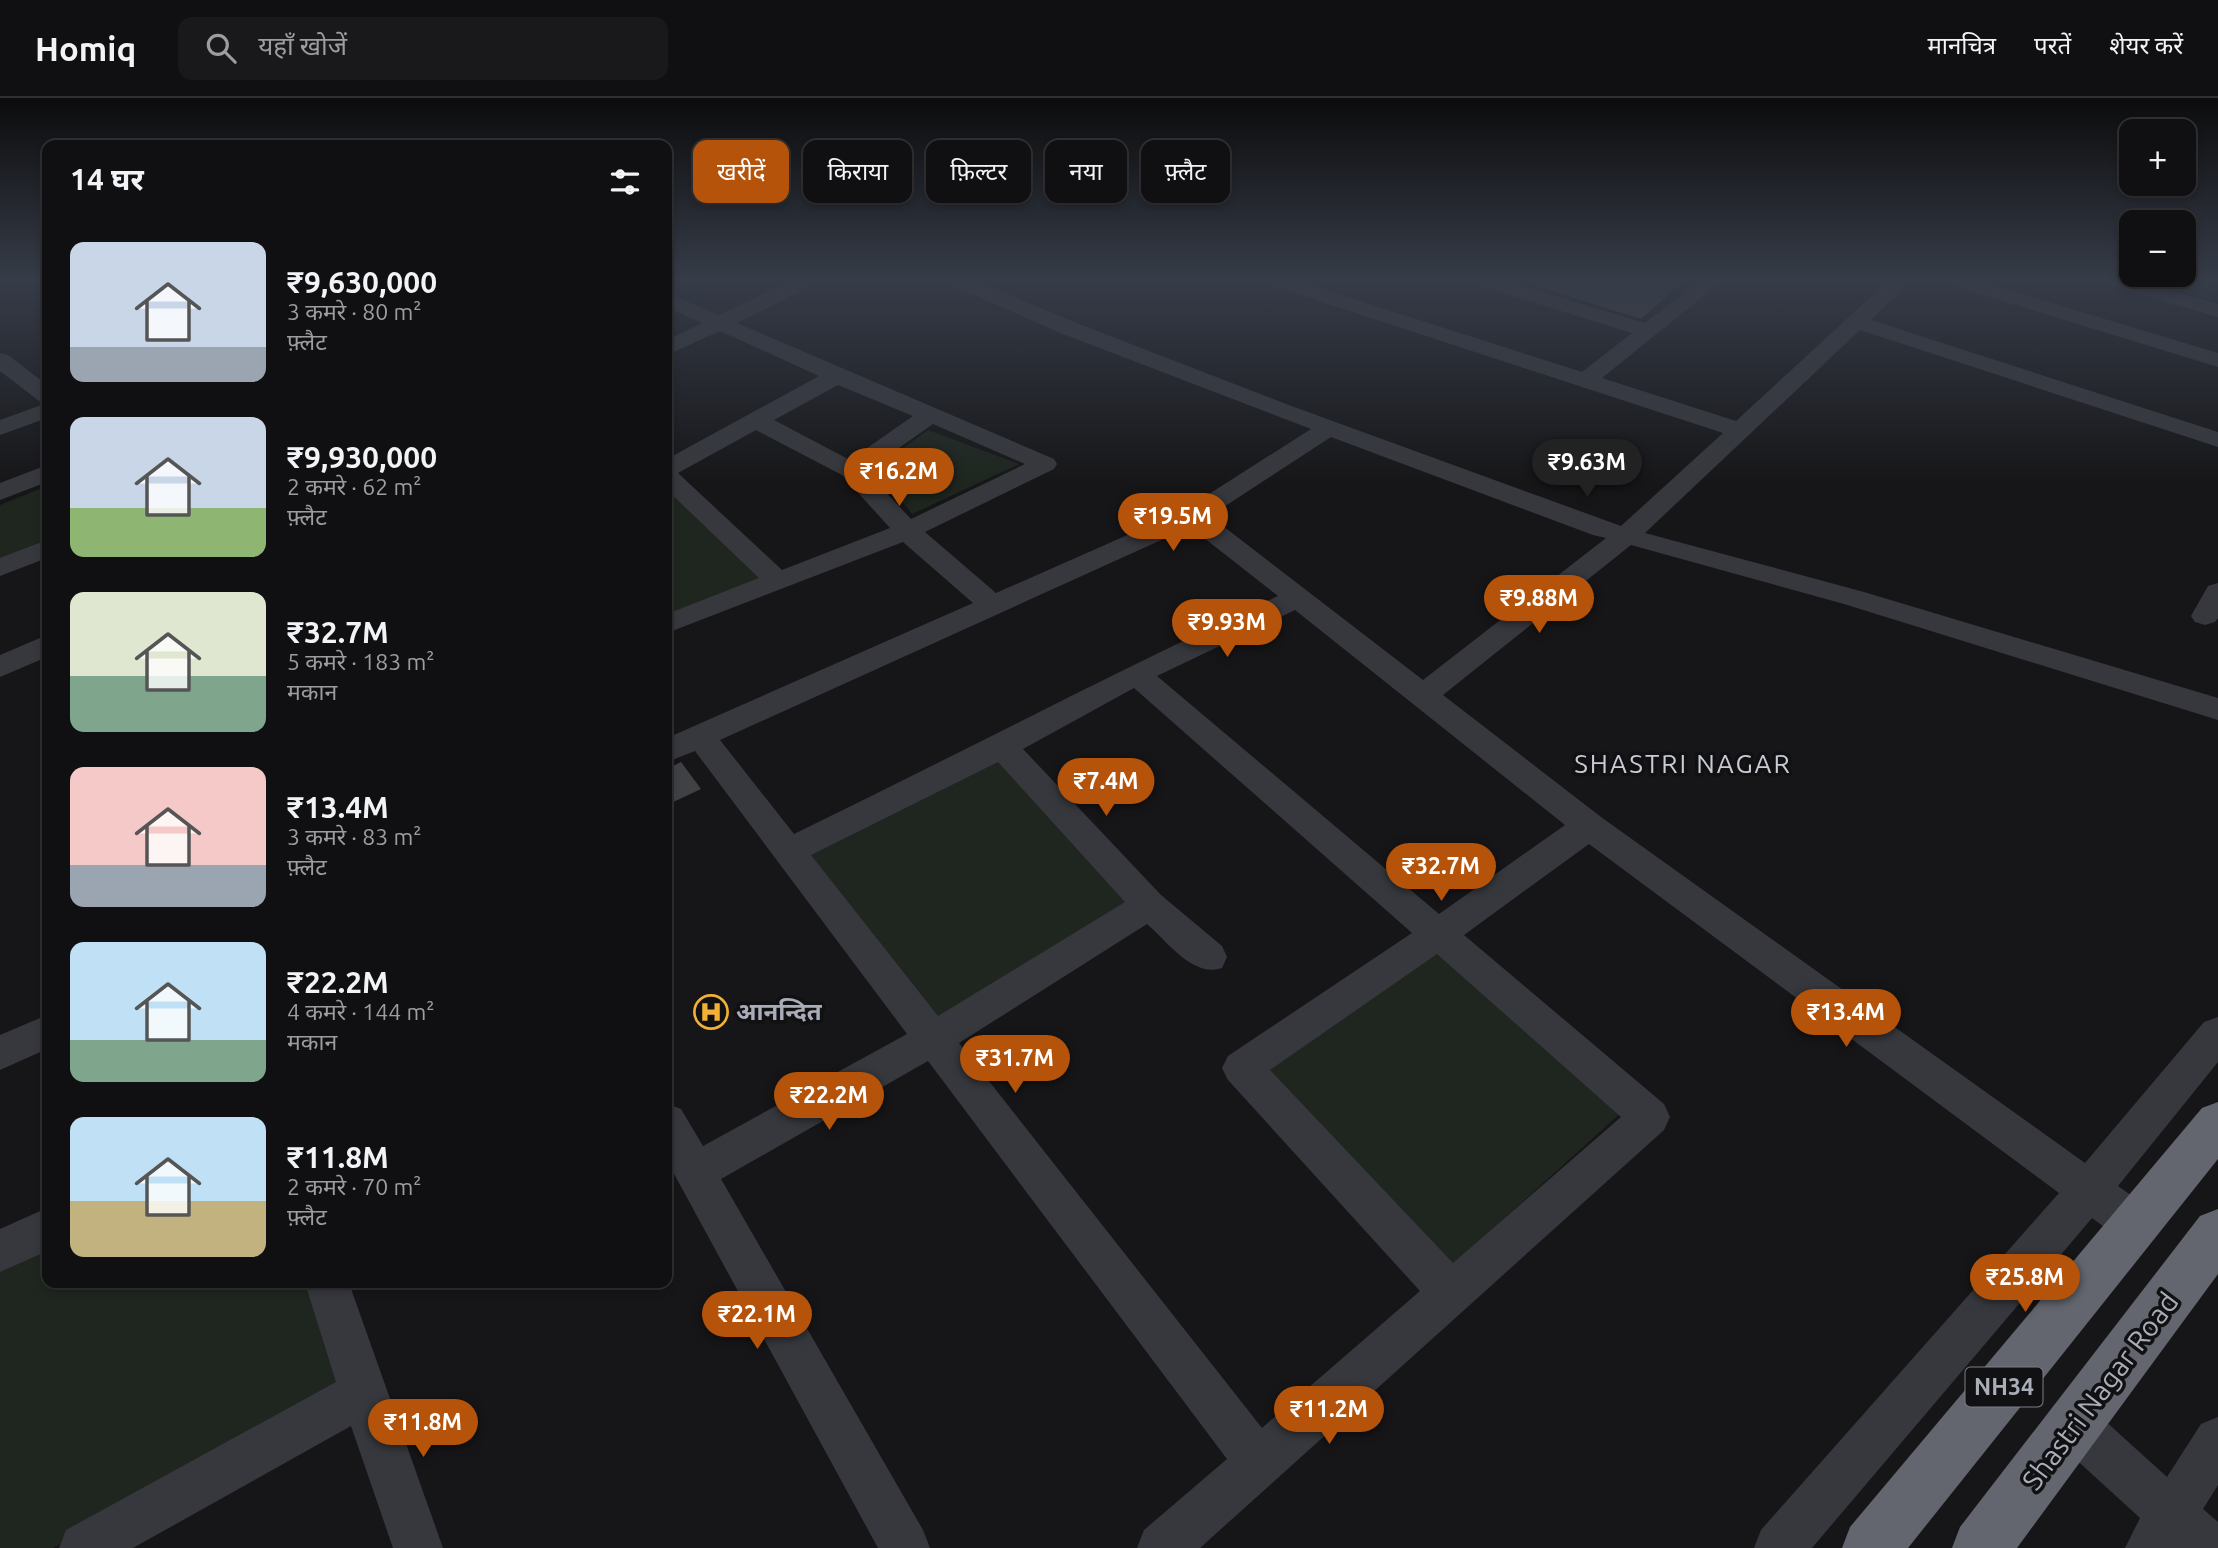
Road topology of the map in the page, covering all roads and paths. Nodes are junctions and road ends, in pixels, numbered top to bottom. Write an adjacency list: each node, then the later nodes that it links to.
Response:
1 (776, 349): 8 (street)
2 (1122, 349): 15 (street)
3 (1495, 349): 9 (street)
4 (1625, 349): 9 (street)
5 (1826, 349): 16 (street)
6 (1940, 349): 17 (street)
7 (0, 360): 10 (street)
8 (837, 376): 12 (street); 13 (street)
9 (1584, 381): 16 (street)
10 (42, 392)
11 (42, 412): 14 (street)
12 (931, 415): 19 (street); 24 (street)
13 (755, 421): 18 (street); 19 (street)
14 (0, 428)
15 (1329, 428): 23 (street); 25 (street)
16 (1739, 430): 25 (street)
17 (2218, 440)
18 (672, 466)
19 (851, 470): 24 (street)
20 (42, 475): 22 (street)
21 (672, 481): 28 (street)
22 (0, 492)
23 (1193, 516): 29 (street); 30 (street)
24 (907, 531): 28 (street); 30 (street)
25 (1626, 536): 35 (street); 36 (street)
26 (42, 550): 27 (street)
27 (0, 568)
28 (778, 581): 31 (street)
29 (1297, 598): 34 (street); 35 (street)
30 (994, 606): 37 (street)
31 (672, 622)
32 (42, 647): 33 (street)
33 (0, 667)
34 (1136, 674): 38 (street); 43 (street)
35 (1422, 696): 40 (street)
36 (2218, 709)
37 (700, 736): 39 (street); 41 (street)
38 (1002, 746): 41 (street); 42 (street)
39 (672, 749)
40 (1589, 826): 43 (street); 52 (street)
41 (789, 851): 47 (street)
42 (1149, 905): 44 (street); 47 (street)
43 (1438, 934): 58 (street); 58 (street)
44 (1209, 957)
45 (42, 1033): 48 (street)
46 (2218, 1034): 52 (street)
47 (933, 1039): 51 (street); 62 (street)
48 (0, 1053)
49 (2218, 1123): 53 (highway, NH34)
50 (672, 1131): 51 (street)
51 (695, 1172): 66 (street)
52 (2090, 1189): 53 (street); 68 (street)
53 (2137, 1225): 69 (highway, NH34)
54 (42, 1230): 56 (street)
55 (2218, 1233): 60 (highway, Shastri Nagar Road)
56 (0, 1251)
57 (329, 1288): 59 (street)
58 (1451, 1293): 62 (street)
59 (363, 1393): 64 (street); 65 (street)
60 (2075, 1426): 63 (street); 70 (highway, Shastri Nagar Road)
61 (2218, 1441): 63 (street)
62 (1259, 1462): 67 (street)
63 (2161, 1532): 71 (street)
64 (84, 1548)
65 (418, 1548)
66 (905, 1548)
67 (1162, 1548)
68 (1779, 1548)
69 (1871, 1548)
70 (1981, 1548)
71 (2209, 1548)

